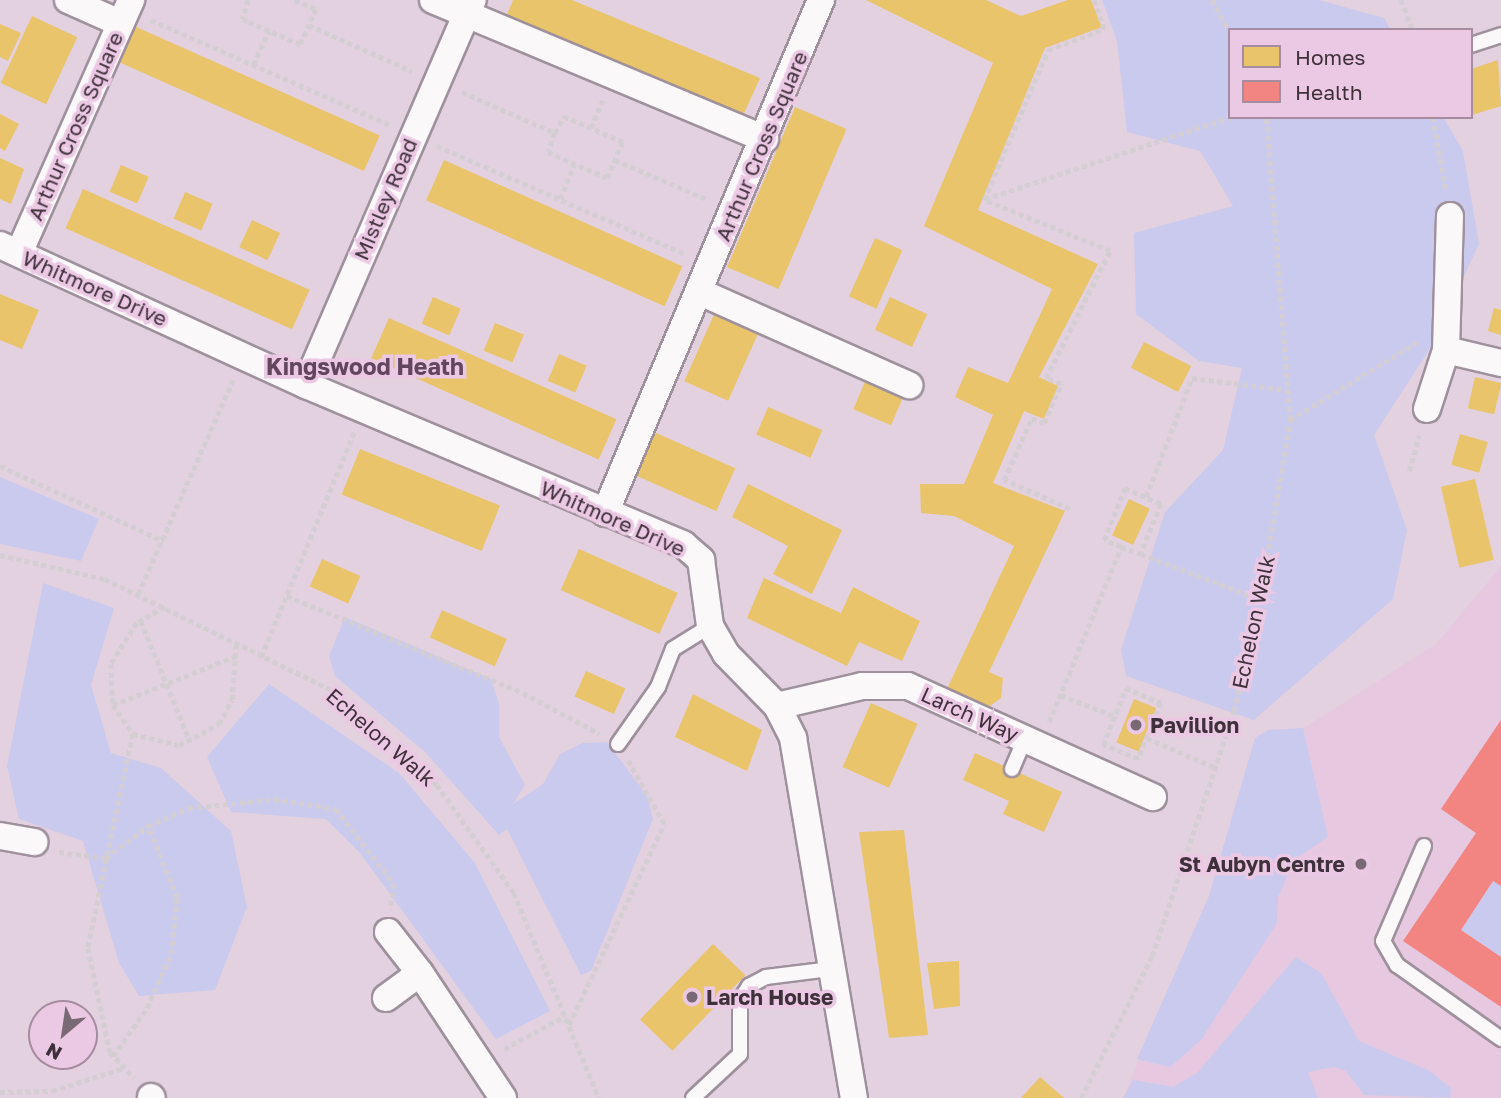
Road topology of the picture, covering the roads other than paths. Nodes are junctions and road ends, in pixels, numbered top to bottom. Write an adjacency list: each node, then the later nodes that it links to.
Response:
1 (68, 0): 5 (street)
2 (433, 0): 4 (street)
3 (821, 0): 8 (street, Arthur Cross Square)
4 (470, 7): 8 (street); 14 (street, Mistley Road)
5 (126, 11): 10 (street, Arthur Cross Square)
6 (1501, 35): 7 (lane)
7 (1473, 45)
8 (765, 139): 11 (street, Arthur Cross Square)
9 (1450, 216): 12 (street)
10 (10, 249): 14 (street, Whitmore Drive)
11 (702, 293): 15 (street); 17 (street, Arthur Cross Square)
12 (1446, 337): 13 (street); 16 (street)
13 (1501, 363)
14 (306, 385): 17 (street, Whitmore Drive)
15 (909, 385)
16 (1427, 409)
17 (606, 513): 18 (street, Whitmore Drive)
18 (710, 626): 19 (street, Whitmore Drive); 21 (lane)
19 (777, 706): 20 (street, Larch Way); 28 (street, Whitmore Drive)
20 (1032, 742): 22 (lane); 23 (street, Larch Way)
21 (618, 744)
22 (1012, 769)
23 (1153, 797)
24 (0, 836): 25 (street)
25 (34, 842)
26 (1424, 846): 31 (lane)
27 (387, 932): 29 (street)
28 (830, 969): 33 (lane); 34 (street, Whitmore Drive)
29 (420, 972): 30 (street); 32 (street)
30 (386, 998)
31 (1501, 1039)
32 (503, 1098)
33 (693, 1098)
34 (854, 1098)

